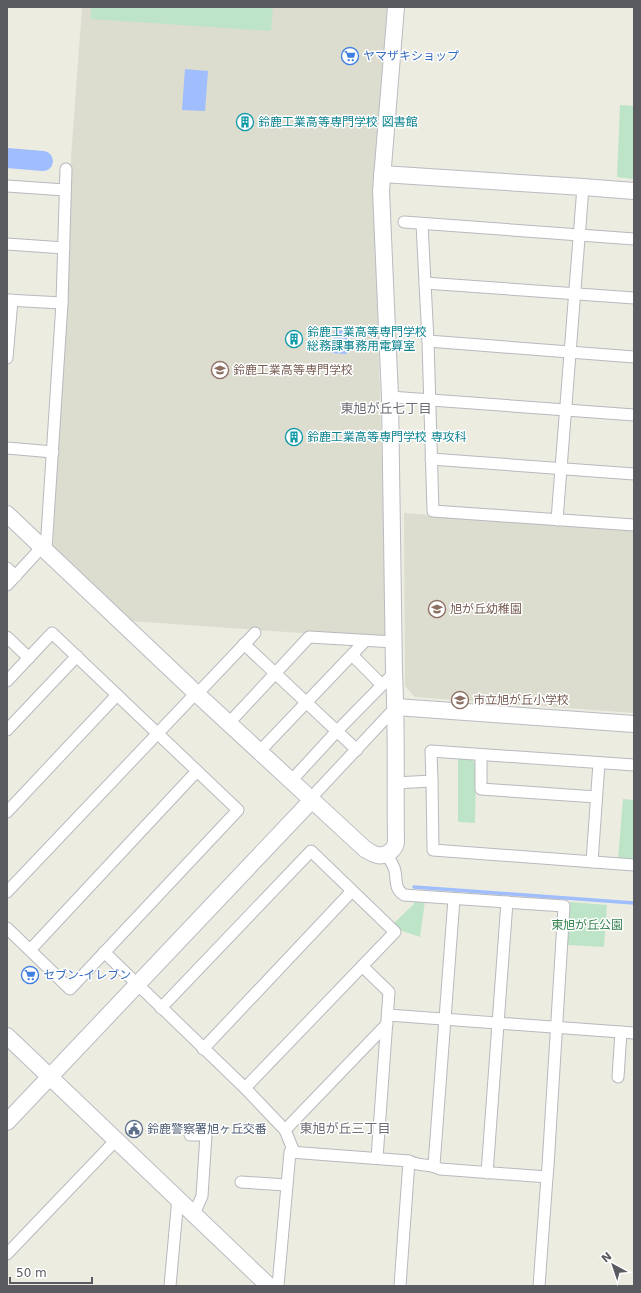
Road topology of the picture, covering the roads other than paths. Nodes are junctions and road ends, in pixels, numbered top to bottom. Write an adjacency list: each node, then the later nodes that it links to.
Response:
1 (396, 7): 3 (street)
2 (66, 169): 6 (street)
3 (382, 174): 5 (street); 23 (street)
4 (7, 186): 6 (street)
5 (582, 187): 7 (street); 10 (street)
6 (66, 190): 13 (street)
7 (634, 191)
8 (404, 222): 9 (street)
9 (422, 224): 10 (street); 14 (street)
10 (579, 235): 11 (street); 15 (street)
11 (634, 239)
12 (7, 244): 13 (street)
13 (64, 248): 18 (street)
14 (425, 283): 15 (street); 19 (street)
15 (574, 294): 16 (street); 20 (street)
16 (634, 298)
17 (9, 300): 18 (street); 22 (street)
18 (62, 303): 28 (street)
19 (428, 341): 20 (street); 24 (street)
20 (569, 352): 21 (street); 25 (street)
21 (634, 357)
22 (7, 358)
23 (390, 397): 24 (street); 42 (street)
24 (430, 400): 25 (street); 29 (street)
25 (565, 410): 26 (street); 30 (street)
26 (634, 415)
27 (7, 448): 28 (street)
28 (53, 452): 35 (street)
29 (431, 459): 30 (street); 33 (street)
30 (561, 469): 31 (street); 33 (street)
31 (634, 474)
32 (7, 514): 35 (street)
33 (557, 520): 34 (street)
34 (634, 525)
35 (44, 548): 37 (street); 51 (street)
36 (7, 568): 37 (street)
37 (16, 576): 38 (street)
38 (7, 585)
39 (255, 633): 43 (street)
40 (7, 637): 46 (street)
41 (365, 641): 42 (street); 44 (street); 47 (street)
42 (394, 642): 48 (street)
43 (244, 644): 47 (street); 51 (street)
44 (352, 655): 50 (street); 53 (street)
45 (77, 656): 46 (street); 52 (street); 57 (street)
46 (29, 658): 49 (street)
47 (276, 673): 53 (street); 55 (street)
48 (394, 673): 50 (street); 54 (street)
49 (7, 681)
50 (382, 685): 58 (street)
51 (197, 694): 55 (street); 59 (street)
52 (117, 695): 59 (street); 71 (street)
53 (306, 702): 58 (street); 61 (street)
54 (396, 707): 56 (street); 60 (street); 68 (street)
55 (229, 723): 61 (street)
56 (634, 724)
57 (7, 730)
58 (337, 731): 60 (street); 66 (street)
59 (157, 734): 65 (street); 76 (street)
60 (357, 750): 70 (street)
61 (259, 752): 66 (street)
62 (481, 755): 63 (street); 67 (street); 69 (street)
63 (599, 763): 64 (street); 69 (street)
64 (634, 765)
65 (197, 771): 80 (street); 81 (street)
66 (290, 781): 70 (street)
67 (432, 782): 68 (street); 73 (street)
68 (395, 783): 72 (street)
69 (596, 797): 73 (street)
70 (311, 800): 72 (street); 83 (street)
71 (7, 812)
72 (386, 853): 77 (street)
73 (592, 862): 74 (street)
74 (634, 865)
75 (352, 891): 82 (street); 84 (street); 92 (street)
76 (7, 892)
77 (454, 899): 78 (street); 85 (street)
78 (507, 902): 87 (street); 88 (street)
79 (7, 928): 80 (street)
80 (30, 950): 81 (street)
81 (104, 952): 83 (street)
82 (362, 966): 86 (street); 95 (street)
83 (138, 985): 84 (street); 93 (street)
84 (161, 1008): 92 (street)
85 (445, 1019): 86 (street); 87 (street); 103 (street)
86 (387, 1020): 97 (street); 101 (street)
87 (498, 1023): 88 (street); 104 (street)
88 (557, 1028): 89 (street); 105 (street)
89 (621, 1032): 90 (street); 94 (street)
90 (634, 1033)
91 (7, 1036): 93 (street)
92 (203, 1049): 95 (street)
93 (49, 1077): 96 (street); 99 (street)
94 (618, 1077)
95 (245, 1088): 97 (street)
96 (7, 1122)
97 (285, 1130): 100 (street)
98 (190, 1134): 109 (street)
99 (116, 1140): 108 (street); 110 (street)
100 (294, 1152): 101 (street); 107 (street)
101 (377, 1158): 102 (street)
102 (409, 1161): 103 (street); 114 (street)
103 (434, 1165): 104 (street)
104 (487, 1173): 105 (street)
105 (547, 1177): 115 (street)
106 (241, 1182): 107 (street)
107 (286, 1185): 113 (street)
108 (178, 1198): 109 (street); 111 (street)
109 (194, 1214): 112 (street)
110 (7, 1254)
111 (170, 1286)
112 (269, 1286)
113 (278, 1286)
114 (400, 1286)
115 (539, 1286)

